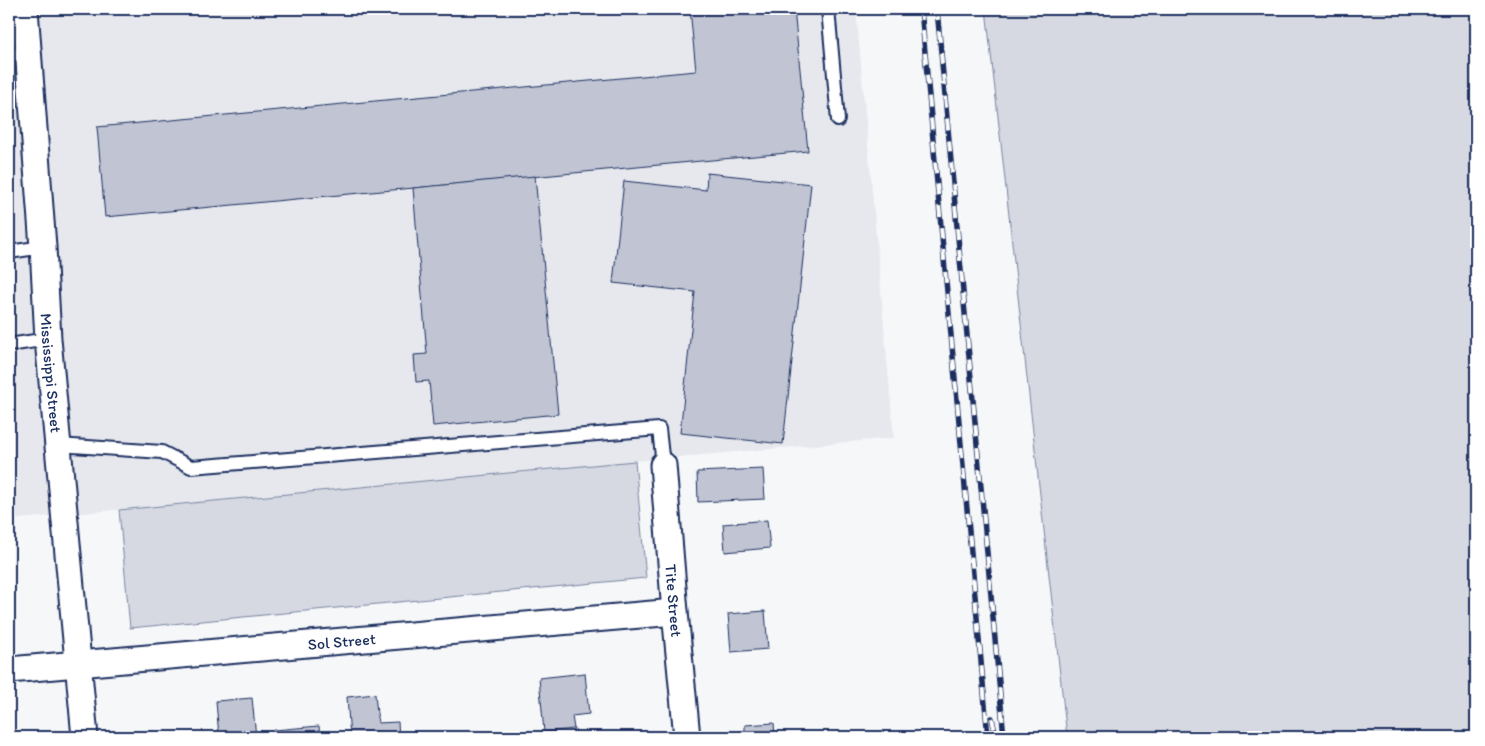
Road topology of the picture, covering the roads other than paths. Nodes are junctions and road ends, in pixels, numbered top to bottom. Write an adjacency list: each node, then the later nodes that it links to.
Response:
1 (25, 9): 3 (street, Mississippi Street)
2 (828, 9): 4 (lane)
3 (19, 54): 5 (street, Mississippi Street)
4 (838, 120)
5 (43, 247): 6 (lane); 7 (street, Mississippi Street)
6 (9, 252)
7 (48, 339): 8 (lane); 9 (street, Mississippi Street)
8 (9, 345)
9 (58, 445): 10 (lane); 12 (street, Mississippi Street)
10 (663, 465): 11 (street, Tite Street)
11 (674, 612): 12 (street, Sol Street); 15 (street, Tite Street)
12 (78, 664): 13 (street, Sol Street); 14 (street, Mississippi Street)
13 (9, 670)
14 (85, 737)
15 (687, 737)

